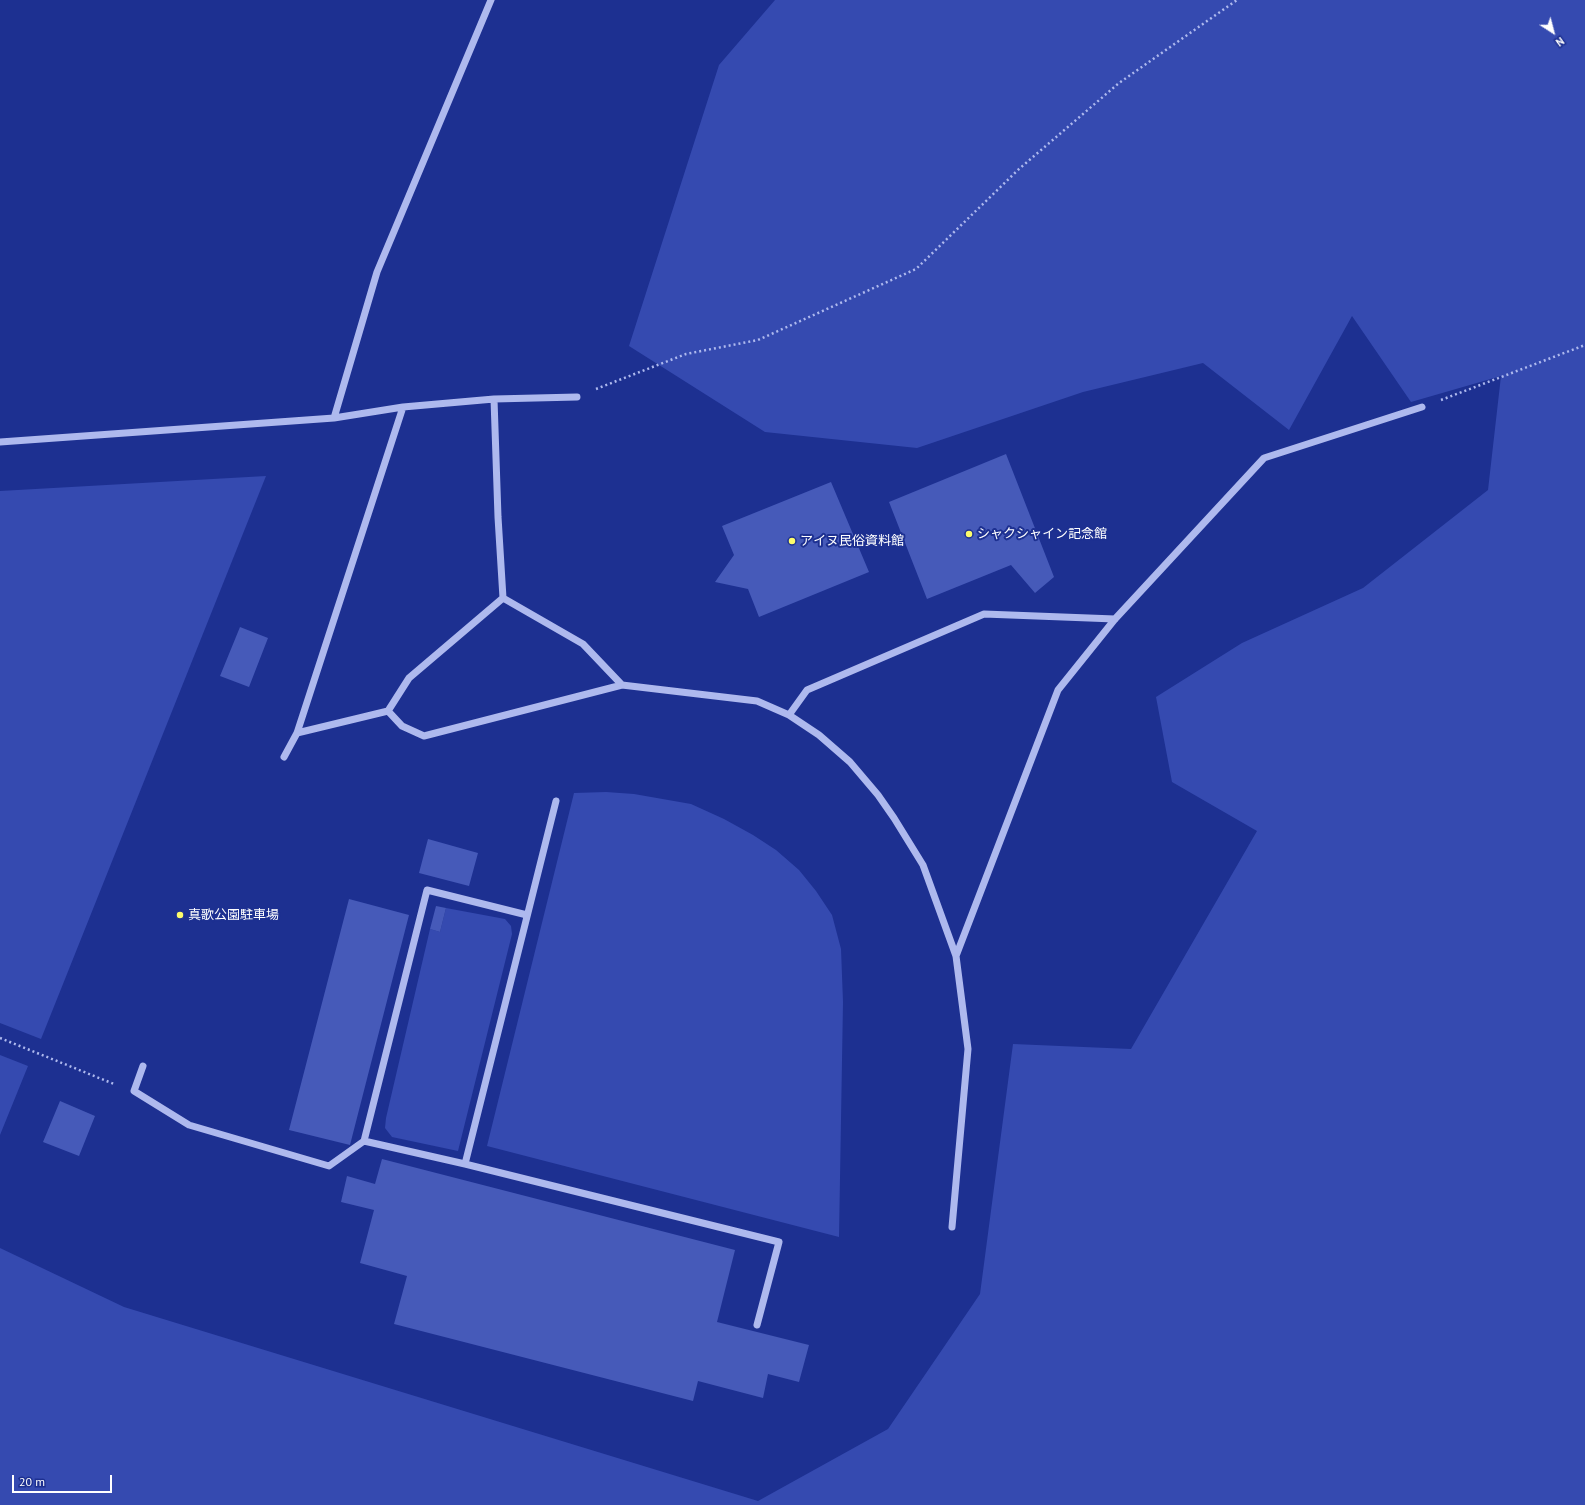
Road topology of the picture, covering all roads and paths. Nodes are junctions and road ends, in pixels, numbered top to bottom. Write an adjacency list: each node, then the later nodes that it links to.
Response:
1 (490, 0): 8 (street)
2 (1237, 0): 4 (path)
3 (1585, 346): 7 (path)
4 (577, 396): 5 (street)
5 (494, 399): 6 (street); 10 (street)
6 (403, 407): 8 (street); 15 (street)
7 (1422, 408): 11 (street)
8 (334, 418): 9 (street)
9 (0, 442)
10 (503, 598): 12 (street); 13 (street)
11 (1116, 619): 14 (street); 19 (street)
12 (622, 686): 13 (street); 14 (street)
13 (388, 711): 15 (street)
14 (789, 715): 19 (street)
15 (297, 733): 16 (street)
16 (284, 756)
17 (556, 801): 18 (street)
18 (527, 914): 23 (street); 24 (street)
19 (956, 956): 25 (street)
20 (0, 1038): 22 (path)
21 (143, 1066): 22 (street)
22 (134, 1091): 23 (street)
23 (364, 1141): 24 (street)
24 (465, 1164): 26 (street)
25 (952, 1227)
26 (757, 1325)

